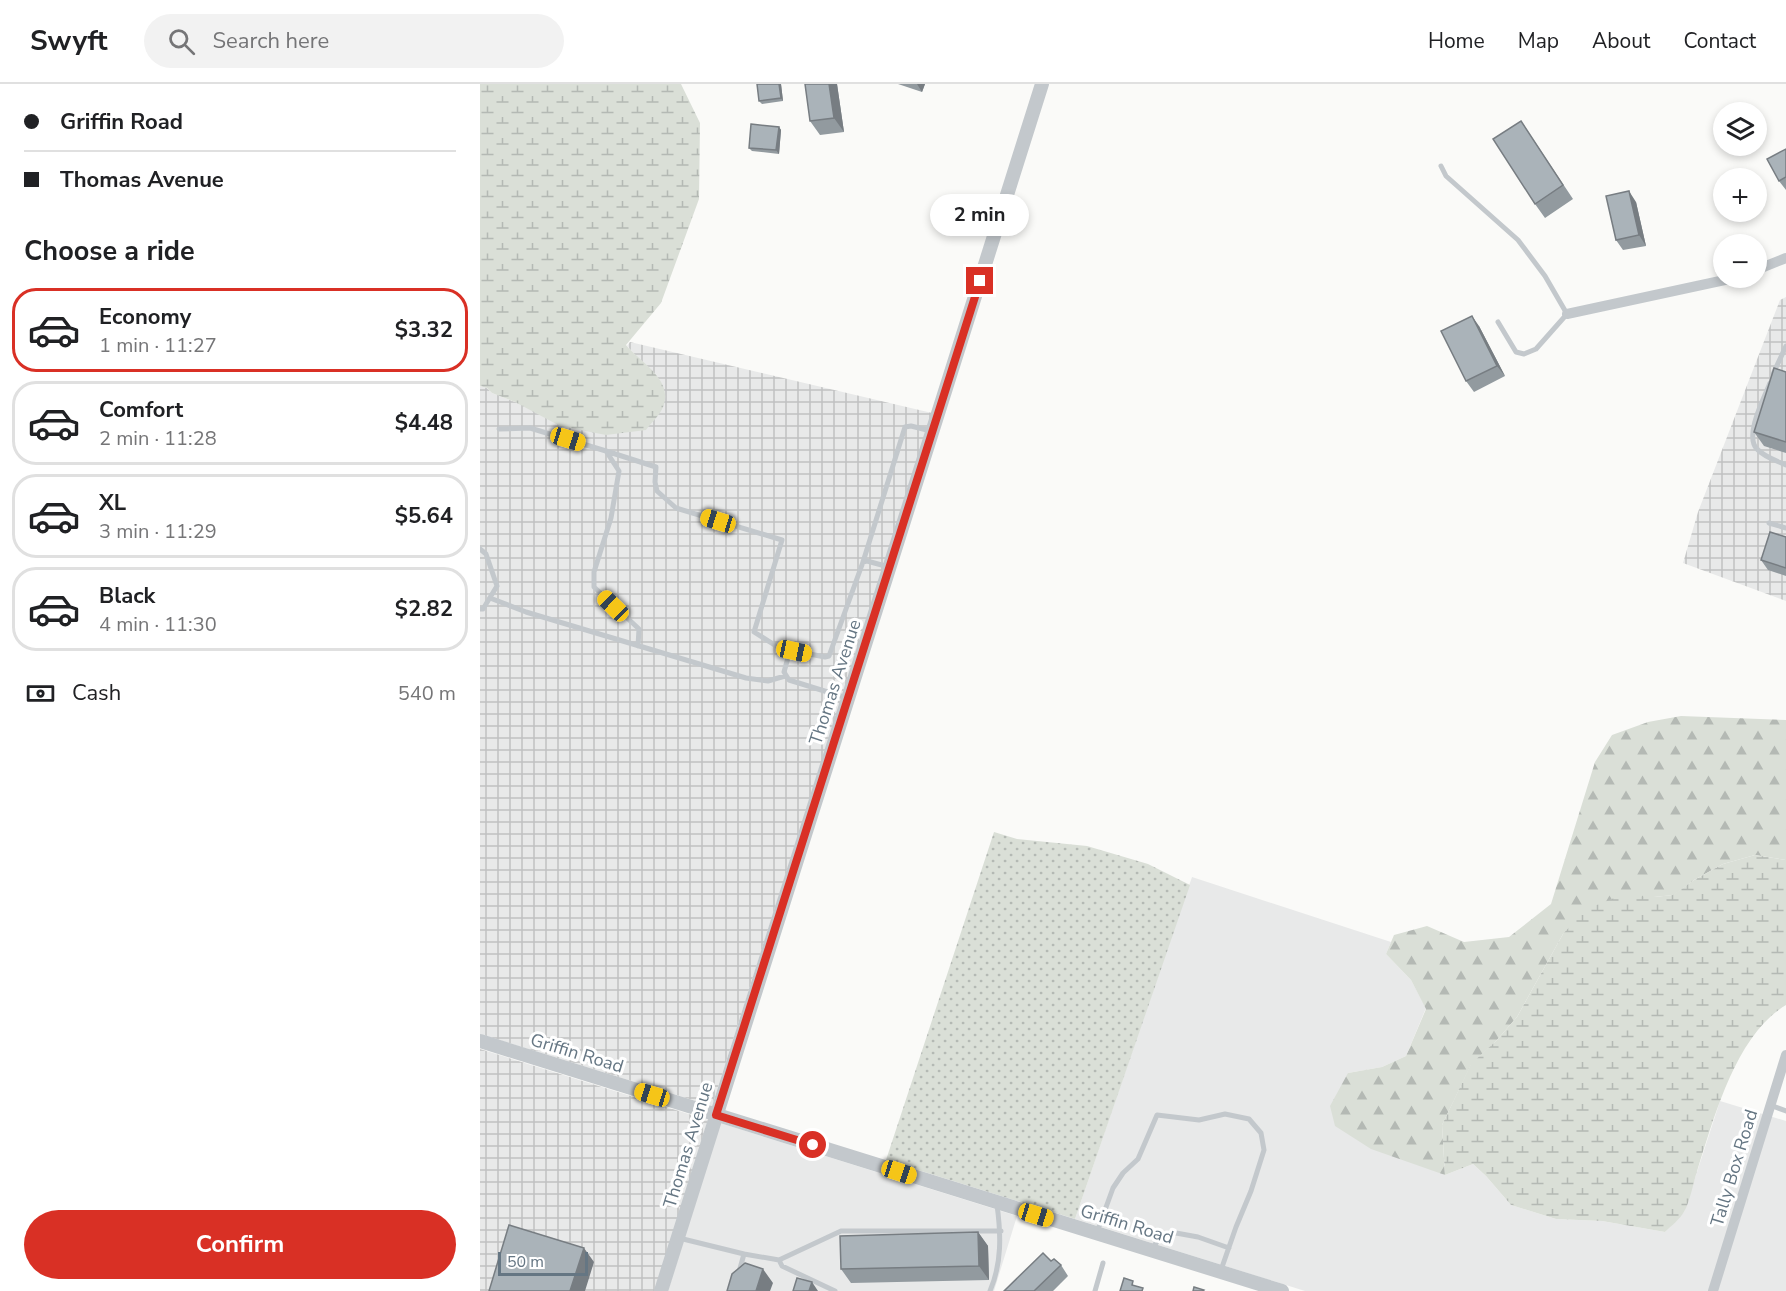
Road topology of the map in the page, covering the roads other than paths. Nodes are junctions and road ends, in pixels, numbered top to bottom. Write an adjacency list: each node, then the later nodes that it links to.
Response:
1 (1042, 84): 4 (street, Thomas Avenue)
2 (1441, 166): 8 (lane)
3 (980, 215): 4 (lane)
4 (999, 221): 12 (street, Thomas Avenue)
5 (1786, 258): 6 (street)
6 (1767, 266)
7 (1713, 283): 8 (street)
8 (1567, 314): 9 (lane)
9 (1498, 322)
10 (1786, 345): 14 (lane)
11 (499, 429): 13 (lane)
12 (933, 432): 18 (lane); 19 (street, Thomas Avenue)
13 (606, 451): 22 (lane); 23 (lane)
14 (1786, 465)
15 (1769, 523): 16 (lane)
16 (1786, 528)
17 (480, 549): 20 (lane)
18 (863, 562): 19 (lane); 23 (lane)
19 (890, 567): 25 (street, Thomas Avenue)
20 (490, 598): 21 (lane); 22 (lane)
21 (480, 609)
22 (638, 646): 24 (lane)
23 (789, 654): 24 (lane)
24 (785, 676): 25 (lane)
25 (849, 698): 30 (street, Thomas Avenue)
26 (480, 1041): 30 (street, Griffin Road)
27 (1786, 1055): 28 (street, Tally Box Road)
28 (1770, 1105): 29 (lane); 47 (street, Tally Box Road)
29 (1786, 1111)
30 (716, 1115): 31 (street, Griffin Road); 34 (street, Thomas Avenue)
31 (996, 1202): 32 (lane); 33 (street, Griffin Road)
32 (1001, 1231): 38 (lane); 44 (lane)
33 (1096, 1233): 35 (lane); 36 (street, Griffin Road)
34 (678, 1238): 37 (lane); 42 (street, Thomas Avenue)
35 (1229, 1248): 36 (lane); 40 (lane)
36 (1152, 1251): 40 (street, Griffin Road)
37 (744, 1254): 38 (lane); 41 (lane)
38 (779, 1260): 43 (lane)
39 (1104, 1263): 45 (lane)
40 (1220, 1272): 46 (street, Griffin Road)
41 (736, 1282)
42 (661, 1291)
43 (835, 1291)
44 (990, 1291)
45 (1095, 1291)
46 (1282, 1291)
47 (1713, 1291)

